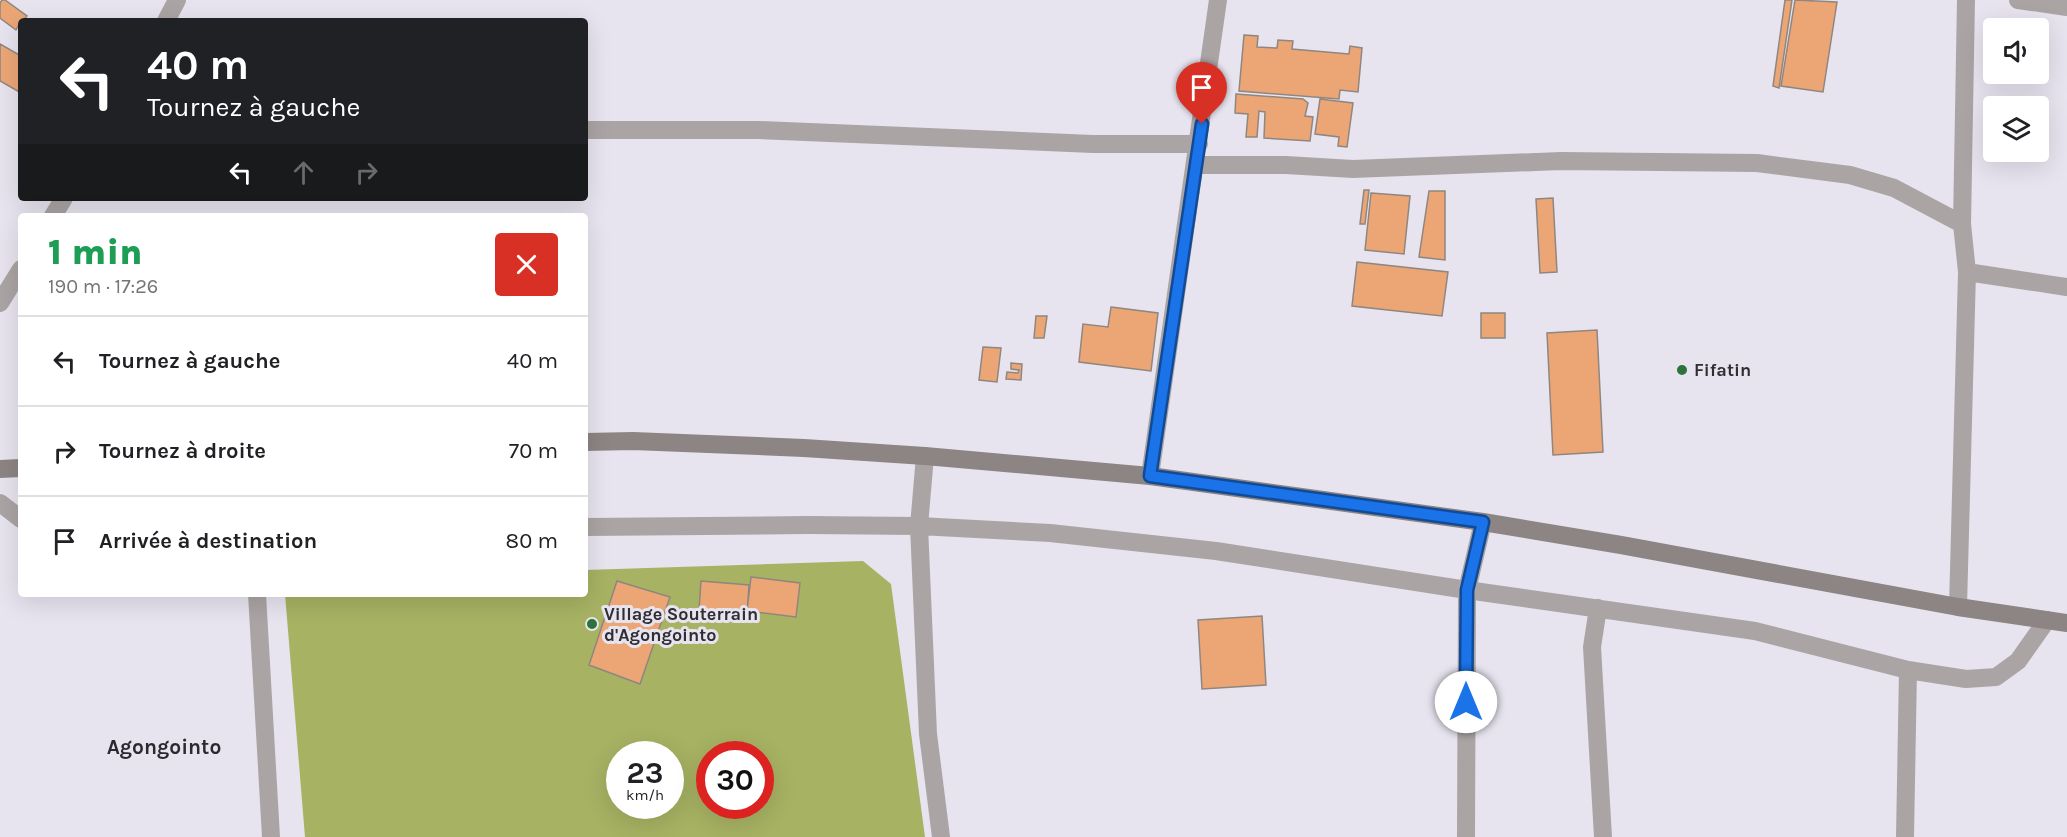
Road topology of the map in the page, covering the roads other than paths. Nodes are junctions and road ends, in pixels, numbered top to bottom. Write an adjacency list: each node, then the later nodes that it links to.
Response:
1 (177, 0): 6 (street)
2 (1218, 0): 8 (street)
3 (1966, 0): 10 (street)
4 (2018, 0): 5 (street)
5 (2067, 7)
6 (167, 18)
7 (588, 130): 8 (street)
8 (1199, 144): 9 (street)
9 (1195, 165): 10 (street); 19 (street)
10 (1962, 224): 11 (street)
11 (1967, 272): 13 (street); 27 (street)
12 (18, 274): 14 (street)
13 (2067, 287)
14 (0, 303)
15 (588, 442): 16 (main road)
16 (925, 456): 19 (main road); 23 (street)
17 (18, 468): 18 (main road)
18 (0, 470)
19 (1150, 476): 22 (main road)
20 (0, 503): 21 (street)
21 (18, 517)
22 (1483, 522): 25 (street); 27 (main road)
23 (919, 526): 24 (street); 25 (street); 33 (street)
24 (588, 527)
25 (1467, 590): 28 (street); 34 (street)
26 (257, 597): 32 (street)
27 (1958, 607): 29 (main road)
28 (1598, 608): 31 (street); 35 (street)
29 (2047, 620): 30 (main road); 31 (street)
30 (2067, 623)
31 (1908, 670): 36 (street)
32 (271, 837)
33 (941, 837)
34 (1466, 837)
35 (1603, 837)
36 (1905, 837)

